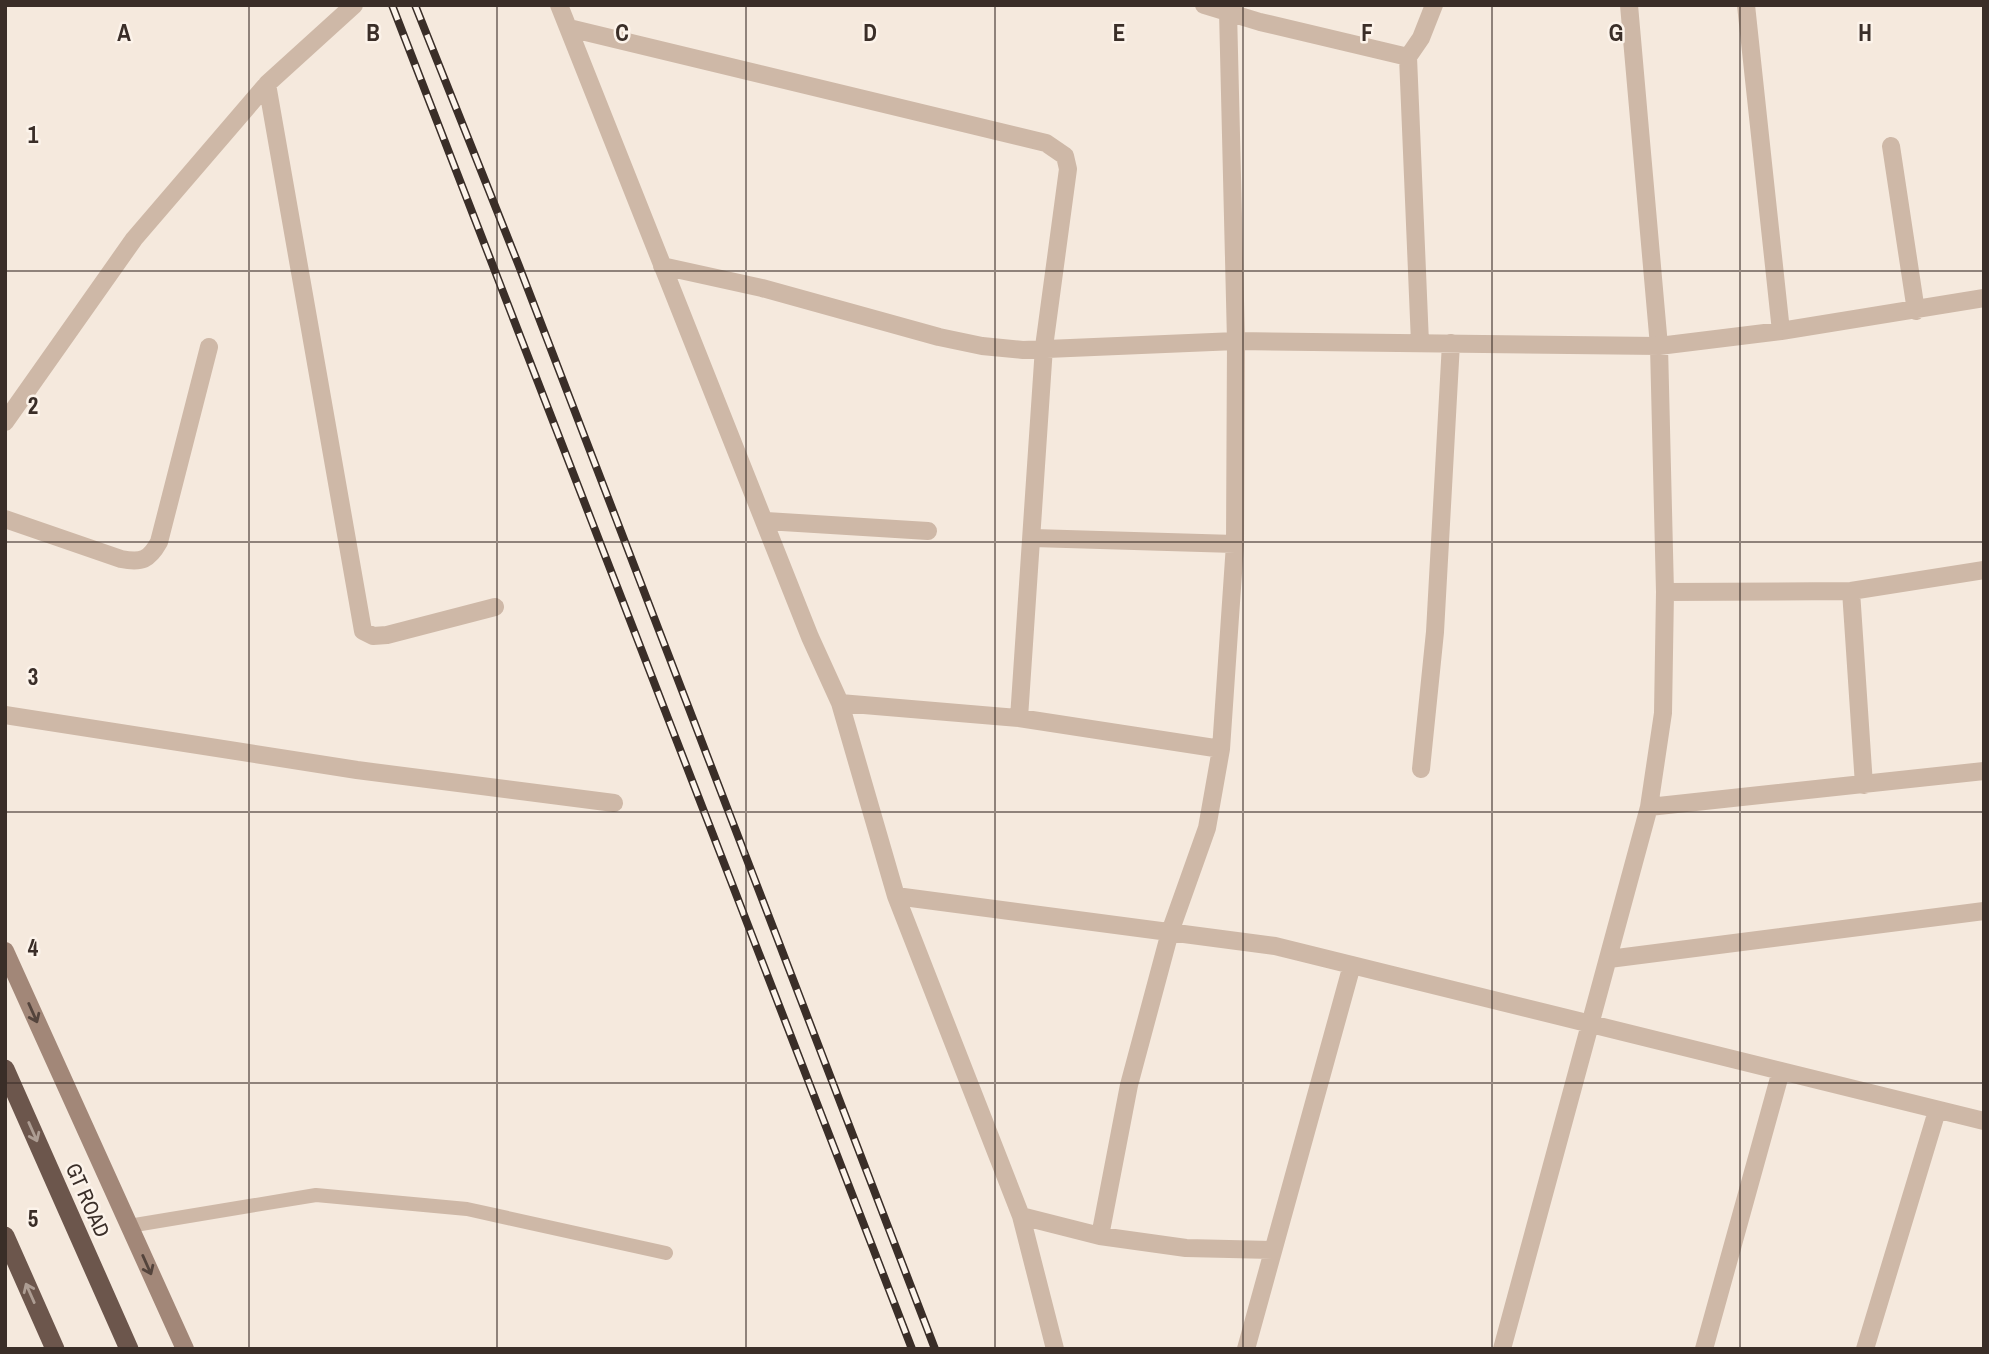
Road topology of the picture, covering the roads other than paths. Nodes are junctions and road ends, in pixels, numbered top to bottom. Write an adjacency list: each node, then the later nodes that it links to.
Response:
1 (354, 5): 11 (street)
2 (559, 5): 9 (street)
3 (1204, 5): 7 (street)
4 (1434, 5): 10 (street)
5 (1629, 5): 20 (street)
6 (1746, 5): 16 (street)
7 (1228, 11): 8 (street); 17 (street)
8 (1261, 14): 10 (street)
9 (569, 28): 13 (street); 22 (street)
10 (1408, 57): 18 (street)
11 (267, 84): 23 (street); 32 (street)
12 (1891, 146): 15 (street)
13 (662, 267): 22 (street); 25 (street)
14 (1984, 298): 15 (street)
15 (1916, 311): 16 (street)
16 (1782, 331): 20 (street)
17 (1236, 341): 18 (street); 22 (street); 28 (street)
18 (1419, 342): 19 (street)
19 (1451, 343): 20 (street); 37 (street)
20 (1659, 346): 31 (street)
21 (209, 347): 24 (street)
22 (1044, 347): 27 (street)
23 (5, 422)
24 (5, 519)
25 (766, 521): 26 (street); 33 (street)
26 (928, 531)
27 (1033, 538): 28 (street); 35 (street)
28 (1235, 544): 36 (street)
29 (1984, 570): 30 (street)
30 (1851, 591): 31 (street); 39 (street)
31 (1665, 592): 41 (street)
32 (495, 607)
33 (840, 703): 35 (street); 42 (street)
34 (5, 715): 40 (street)
35 (1019, 718): 36 (street)
36 (1221, 749): 44 (street)
37 (1421, 769)
38 (1984, 771): 39 (street)
39 (1864, 785): 41 (street)
40 (614, 803)
41 (1649, 807): 46 (street)
42 (896, 896): 44 (street); 53 (street)
43 (1984, 911): 46 (street)
44 (1170, 932): 47 (street); 56 (street)
45 (5, 951): 54 (main road, one-way to 54)
46 (1609, 959): 48 (street)
47 (1352, 965): 48 (street); 57 (street)
48 (1592, 1022): 50 (street); 64 (street)
49 (5, 1069): 60 (highway, GT ROAD, one-way to 60)
50 (1781, 1071): 51 (street); 65 (street)
51 (1937, 1111): 52 (street); 66 (street)
52 (1984, 1121)
53 (1021, 1216): 56 (street); 62 (street)
54 (129, 1226): 58 (lane); 61 (main road, one-way to 61)
55 (5, 1236): 59 (highway, one-way to 55)
56 (1100, 1236): 57 (street)
57 (1273, 1250): 63 (street)
58 (666, 1253)
59 (55, 1349)
60 (129, 1349)
61 (185, 1349)
62 (1055, 1349)
63 (1246, 1349)
64 (1502, 1349)
65 (1704, 1349)
66 (1865, 1349)

